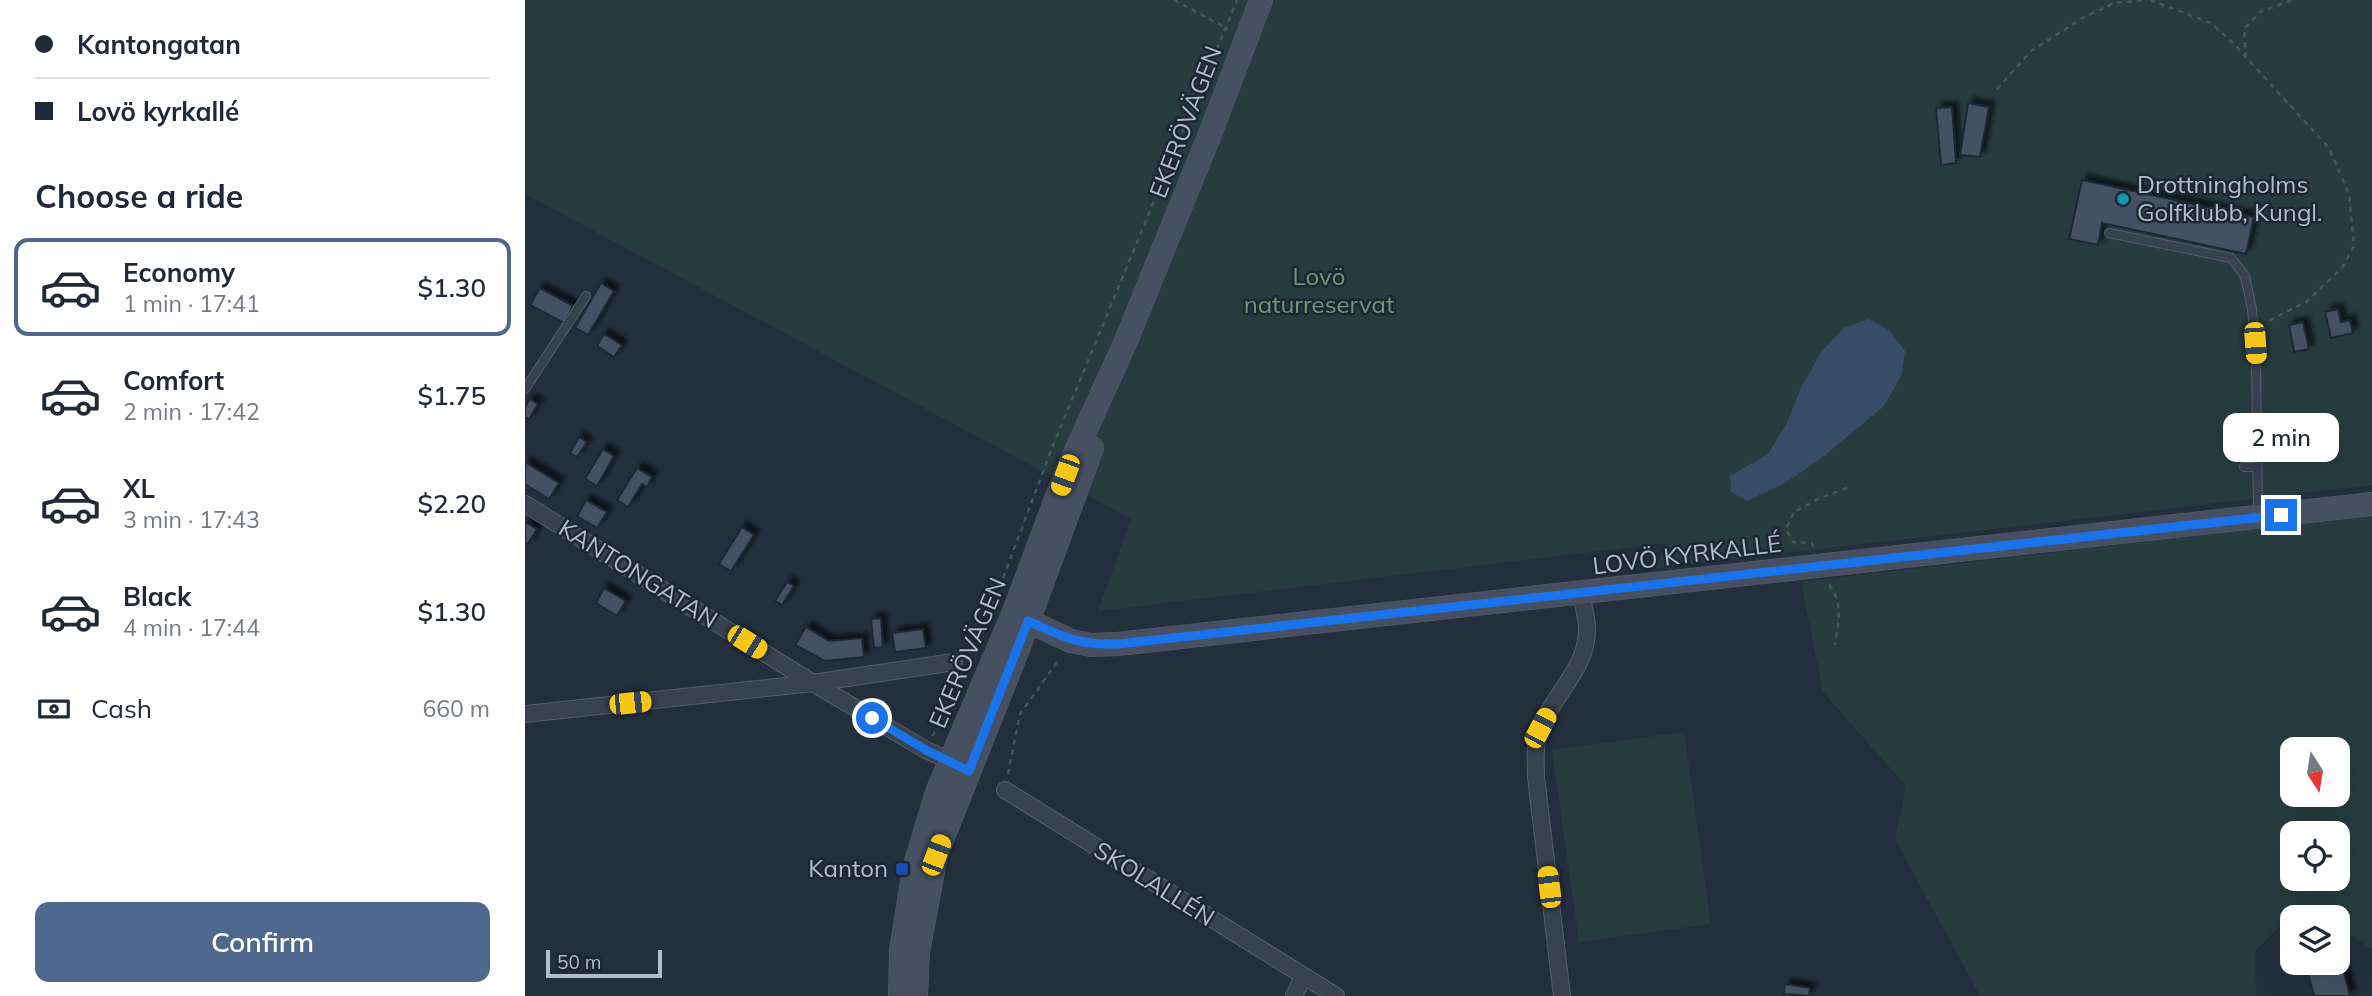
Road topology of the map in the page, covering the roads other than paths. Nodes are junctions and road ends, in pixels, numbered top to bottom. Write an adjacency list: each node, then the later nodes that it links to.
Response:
1 (1261, 0): 13 (street, EKERÖVÄGEN)
2 (2109, 233): 5 (lane)
3 (586, 296): 6 (lane)
4 (2246, 358): 5 (lane)
5 (2256, 359): 8 (lane)
6 (525, 389)
7 (2244, 467): 8 (lane)
8 (2256, 467): 11 (lane)
9 (525, 504): 15 (street, KANTONGATAN)
10 (2372, 504): 11 (street, LOVÖ KYRKALLÉ)
11 (2259, 518): 12 (street, LOVÖ KYRKALLÉ)
12 (1581, 594): 13 (street, LOVÖ KYRKALLÉ); 24 (street)
13 (1021, 617): 17 (street, EKERÖVÄGEN)
14 (954, 662): 15 (street)
15 (813, 683): 16 (street); 17 (street, KANTONGATAN)
16 (525, 714)
17 (960, 766): 20 (street, EKERÖVÄGEN); 21 (street, EKERÖVÄGEN)
18 (1005, 790): 19 (street, SKOLALLÉN)
19 (1303, 977): 22 (street); 23 (street, SKOLALLÉN)
20 (901, 996)
21 (916, 996)
22 (1294, 996)
23 (1336, 996)
24 (1562, 996)

